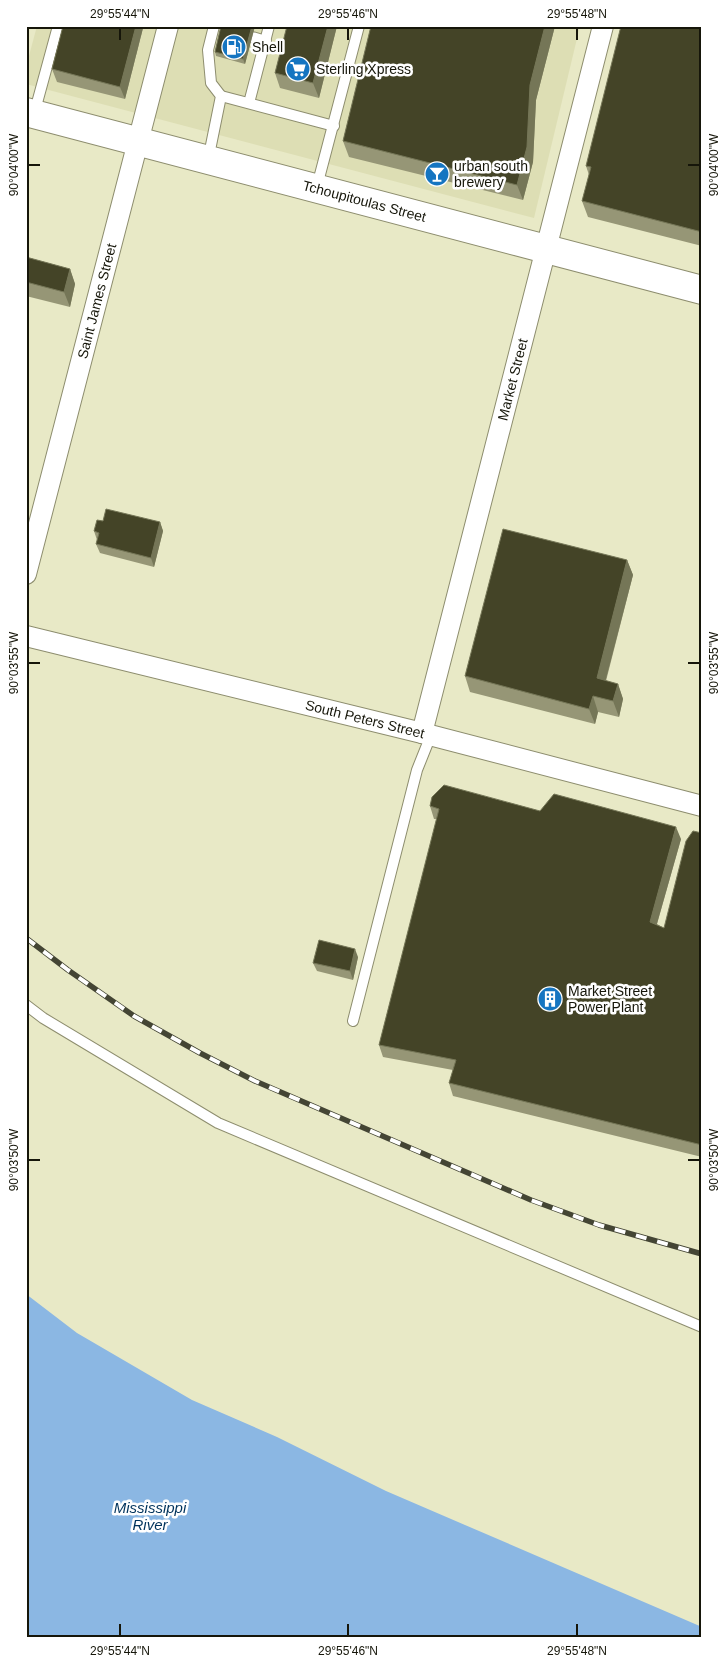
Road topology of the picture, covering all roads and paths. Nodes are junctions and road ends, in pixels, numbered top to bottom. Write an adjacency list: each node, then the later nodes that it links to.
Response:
1 (58, 26): 11 (lane)
2 (168, 26): 13 (street, Saint James Street)
3 (269, 26): 8 (lane)
4 (359, 26): 12 (lane)
5 (603, 26): 16 (street, Market Street)
6 (216, 27): 9 (lane)
7 (252, 37): 8 (lane)
8 (266, 41): 10 (lane)
9 (221, 96): 10 (lane); 14 (lane)
10 (249, 103): 12 (lane)
11 (30, 113): 13 (street, Tchoupitoulas Street)
12 (334, 126): 15 (lane)
13 (138, 142): 14 (street, Tchoupitoulas Street); 18 (street, Saint James Street)
14 (208, 161): 15 (street, Tchoupitoulas Street)
15 (316, 190): 16 (street, Tchoupitoulas Street)
16 (545, 251): 17 (street, Tchoupitoulas Street); 20 (street, Market Street)
17 (702, 290)
18 (26, 574)
19 (26, 636): 20 (street, South Peters Street)
20 (427, 734): 21 (street, South Peters Street); 23 (lane)
21 (702, 806)
22 (26, 1005): 24 (lane)
23 (353, 1022)
24 (702, 1327)

